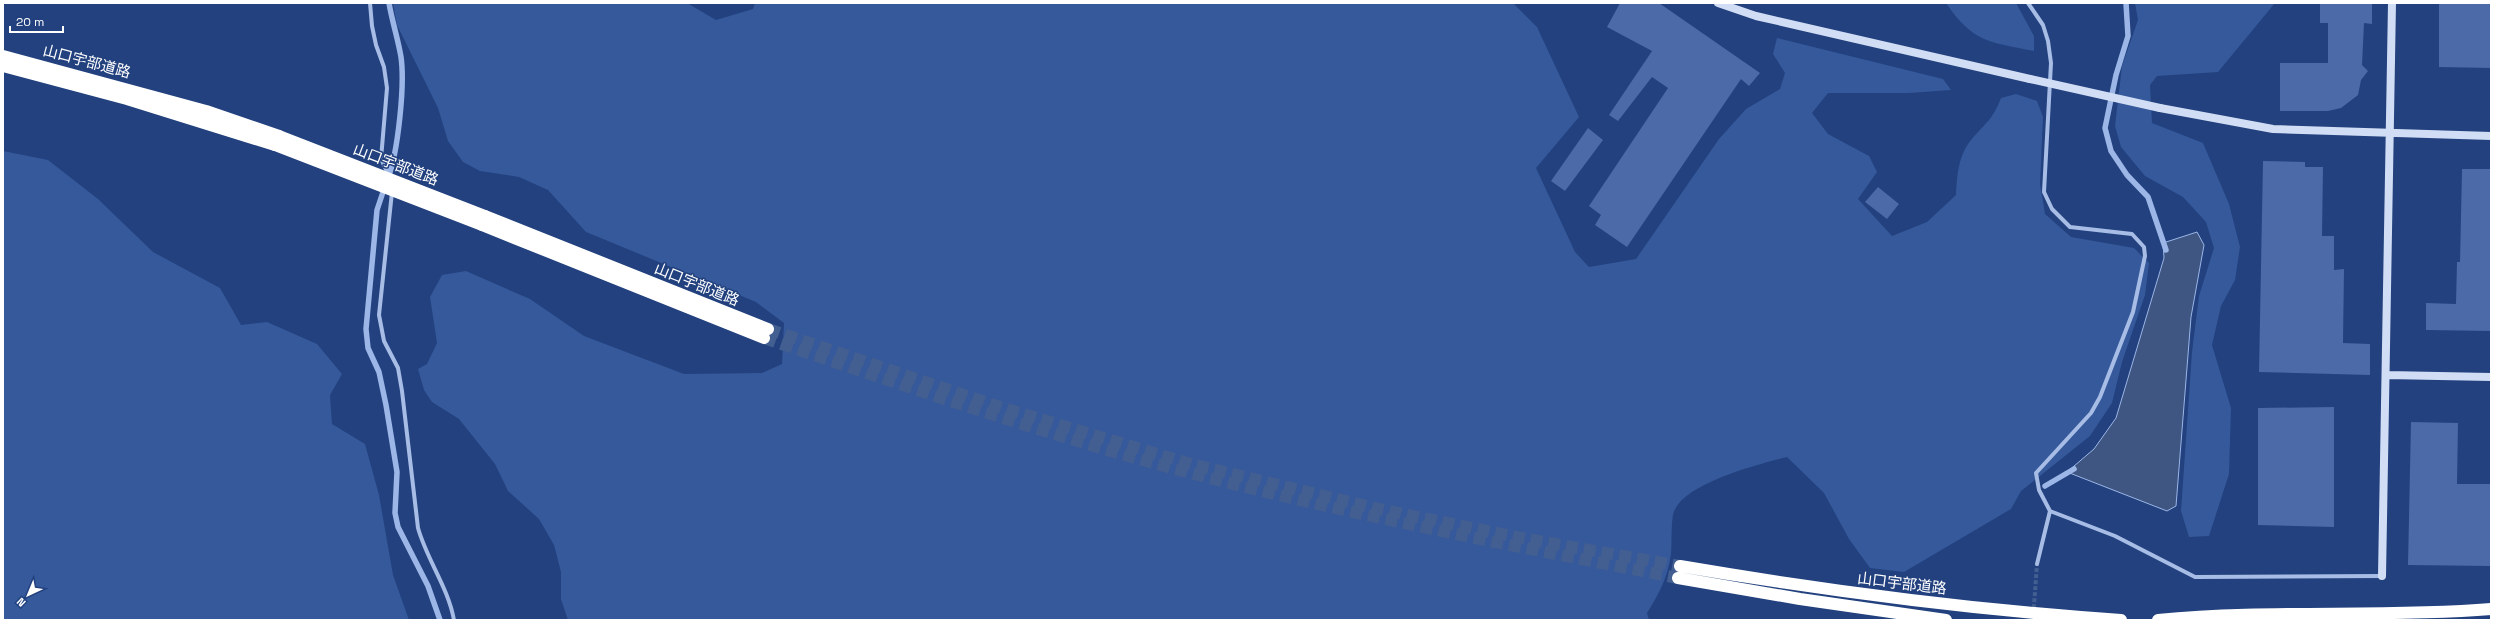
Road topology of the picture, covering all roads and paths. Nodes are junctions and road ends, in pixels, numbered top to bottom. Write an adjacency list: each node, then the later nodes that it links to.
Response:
1 (370, 3): 17 (street)
2 (1718, 3): 8 (street, bridge)
3 (2028, 3): 13 (street)
4 (2392, 3): 8 (street)
5 (3, 56): 7 (highway, 山口宇部道路)
6 (3, 66): 7 (highway, 山口宇部道路)
7 (129, 94): 10 (highway, 山口宇部道路, bridge)
8 (2390, 134): 9 (street); 11 (street)
9 (2491, 136)
10 (766, 334)
11 (2387, 375): 12 (street); 15 (street)
12 (2491, 377)
13 (2050, 511): 14 (street); 15 (street)
14 (2037, 564)
15 (2382, 576)
16 (2491, 609): 20 (highway)
17 (454, 620)
18 (1946, 620): 19 (highway, 山口宇部道路)
19 (2121, 620)
20 (2158, 620)

